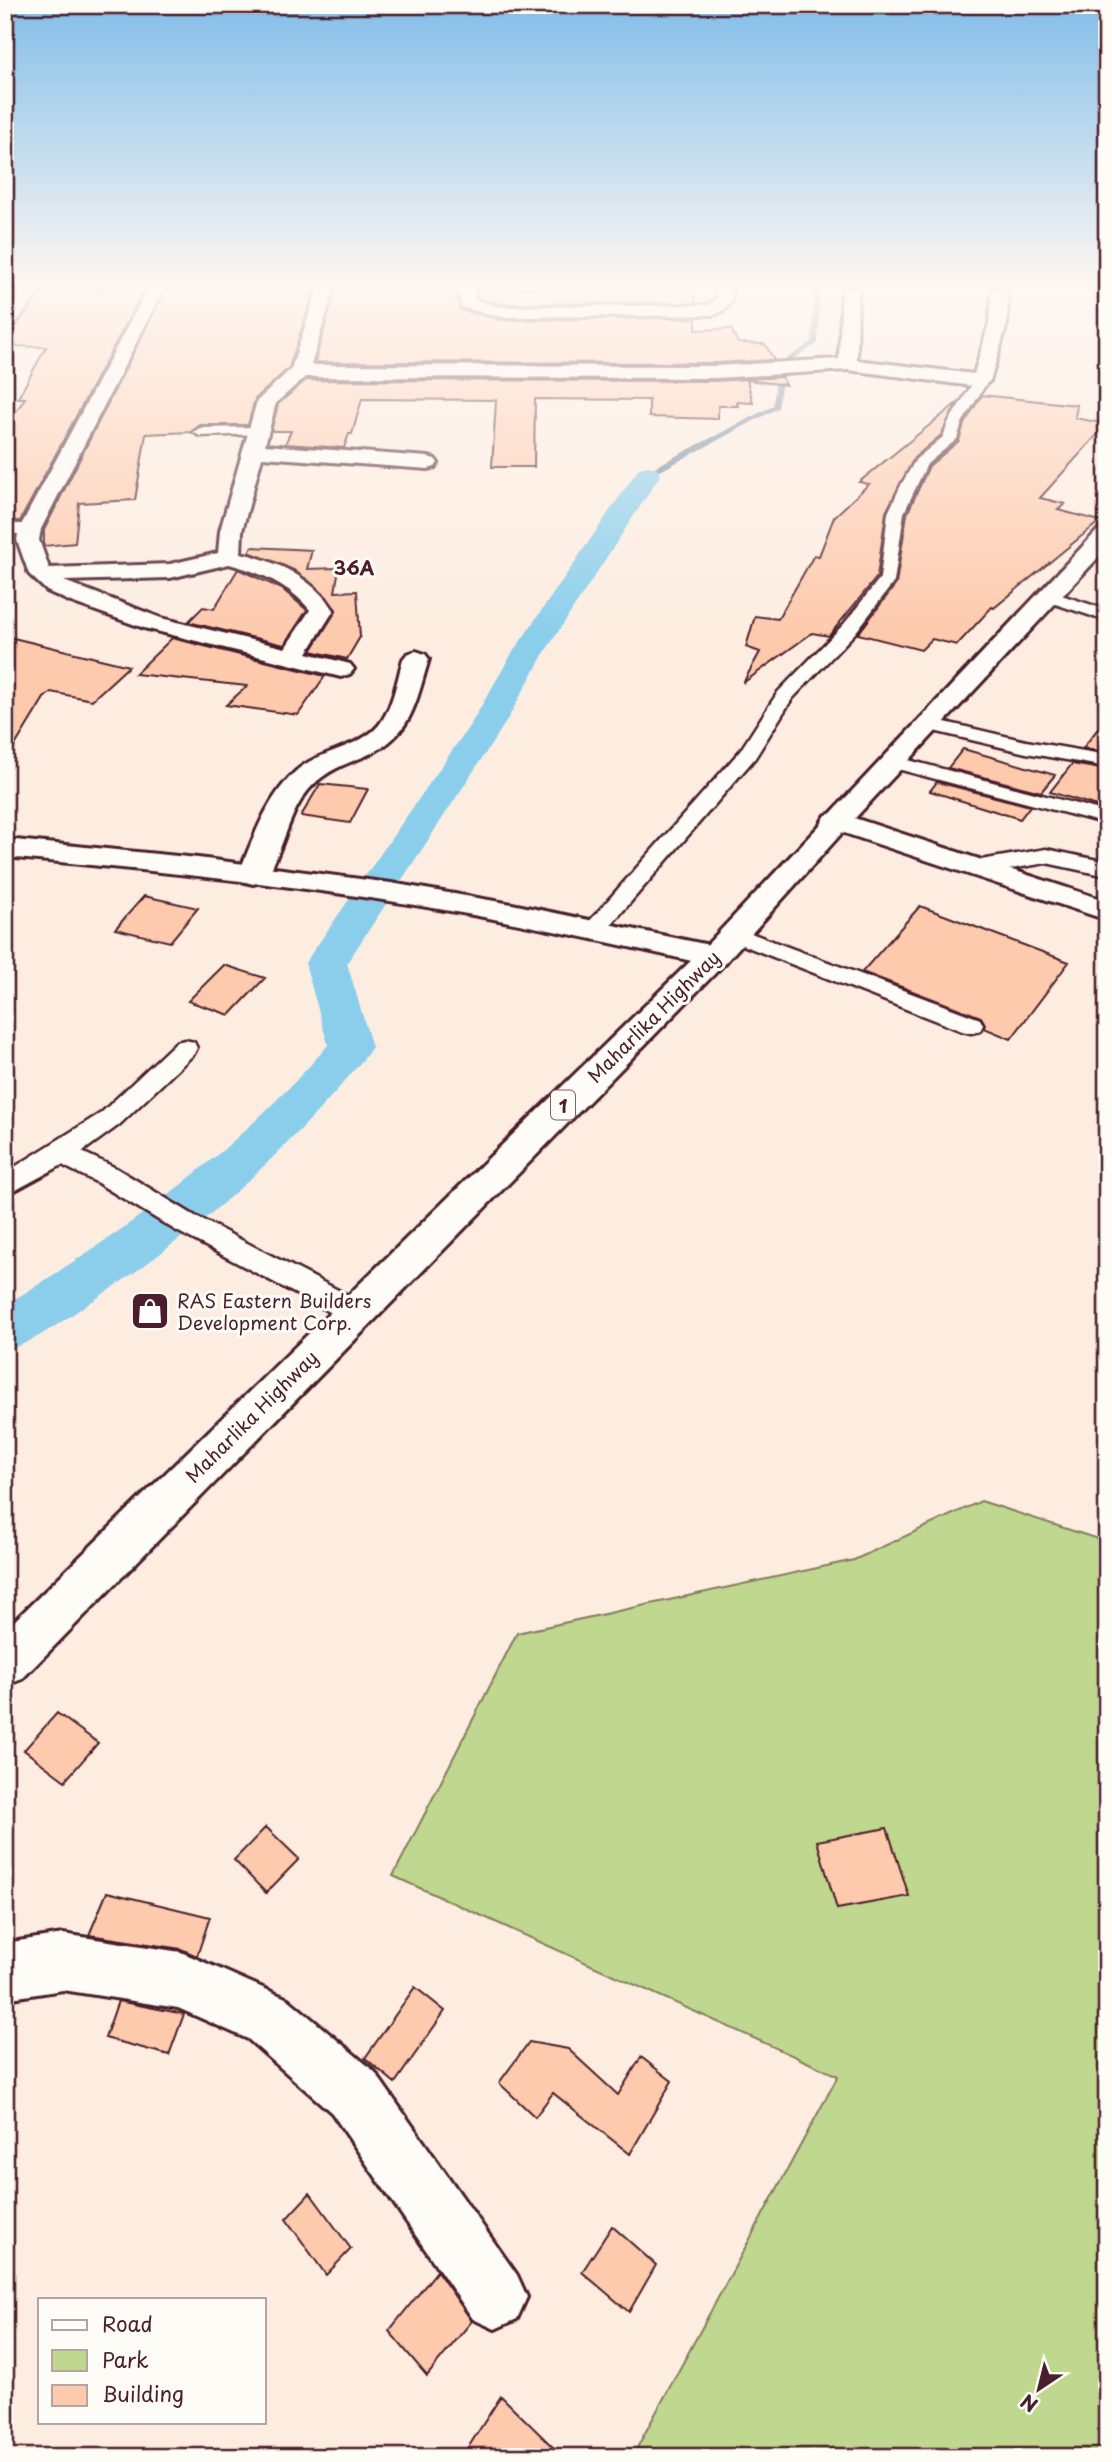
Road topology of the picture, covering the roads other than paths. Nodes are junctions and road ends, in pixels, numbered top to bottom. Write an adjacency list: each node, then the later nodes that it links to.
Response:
1 (98, 403): 8 (main road)
2 (266, 403): 5 (main road)
3 (968, 403): 27 (lane)
4 (200, 432): 5 (lane)
5 (255, 441): 6 (main road); 10 (main road)
6 (428, 463)
7 (5, 529): 8 (lane)
8 (30, 529): 11 (main road)
9 (1103, 542): 12 (main road, Maharlika Highway / 1)
10 (229, 557): 11 (main road); 14 (main road)
11 (44, 575): 14 (main road)
12 (1049, 596): 13 (lane); 17 (main road, Maharlika Highway / 1)
13 (1107, 616)
14 (291, 658): 16 (main road)
15 (416, 659): 25 (main road)
16 (341, 669)
17 (928, 724): 18 (lane); 19 (main road, Maharlika Highway / 1)
18 (1107, 761)
19 (893, 762): 20 (lane); 21 (main road, Maharlika Highway / 1)
20 (1106, 818)
21 (836, 821): 23 (main road); 28 (main road, Maharlika Highway / 1)
22 (5, 848): 25 (main road)
23 (975, 868): 24 (lane); 26 (main road)
24 (1107, 869)
25 (253, 875): 27 (main road)
26 (1107, 911)
27 (596, 929): 28 (main road)
28 (724, 945): 29 (lane); 33 (main road, Maharlika Highway / 1)
29 (971, 1025)
30 (185, 1048): 31 (lane)
31 (61, 1153): 32 (lane); 33 (lane)
32 (5, 1186)
33 (355, 1312): 34 (main road, Maharlika Highway / 1)
34 (5, 1663)
35 (5, 1971): 36 (main road)
36 (495, 2297)

